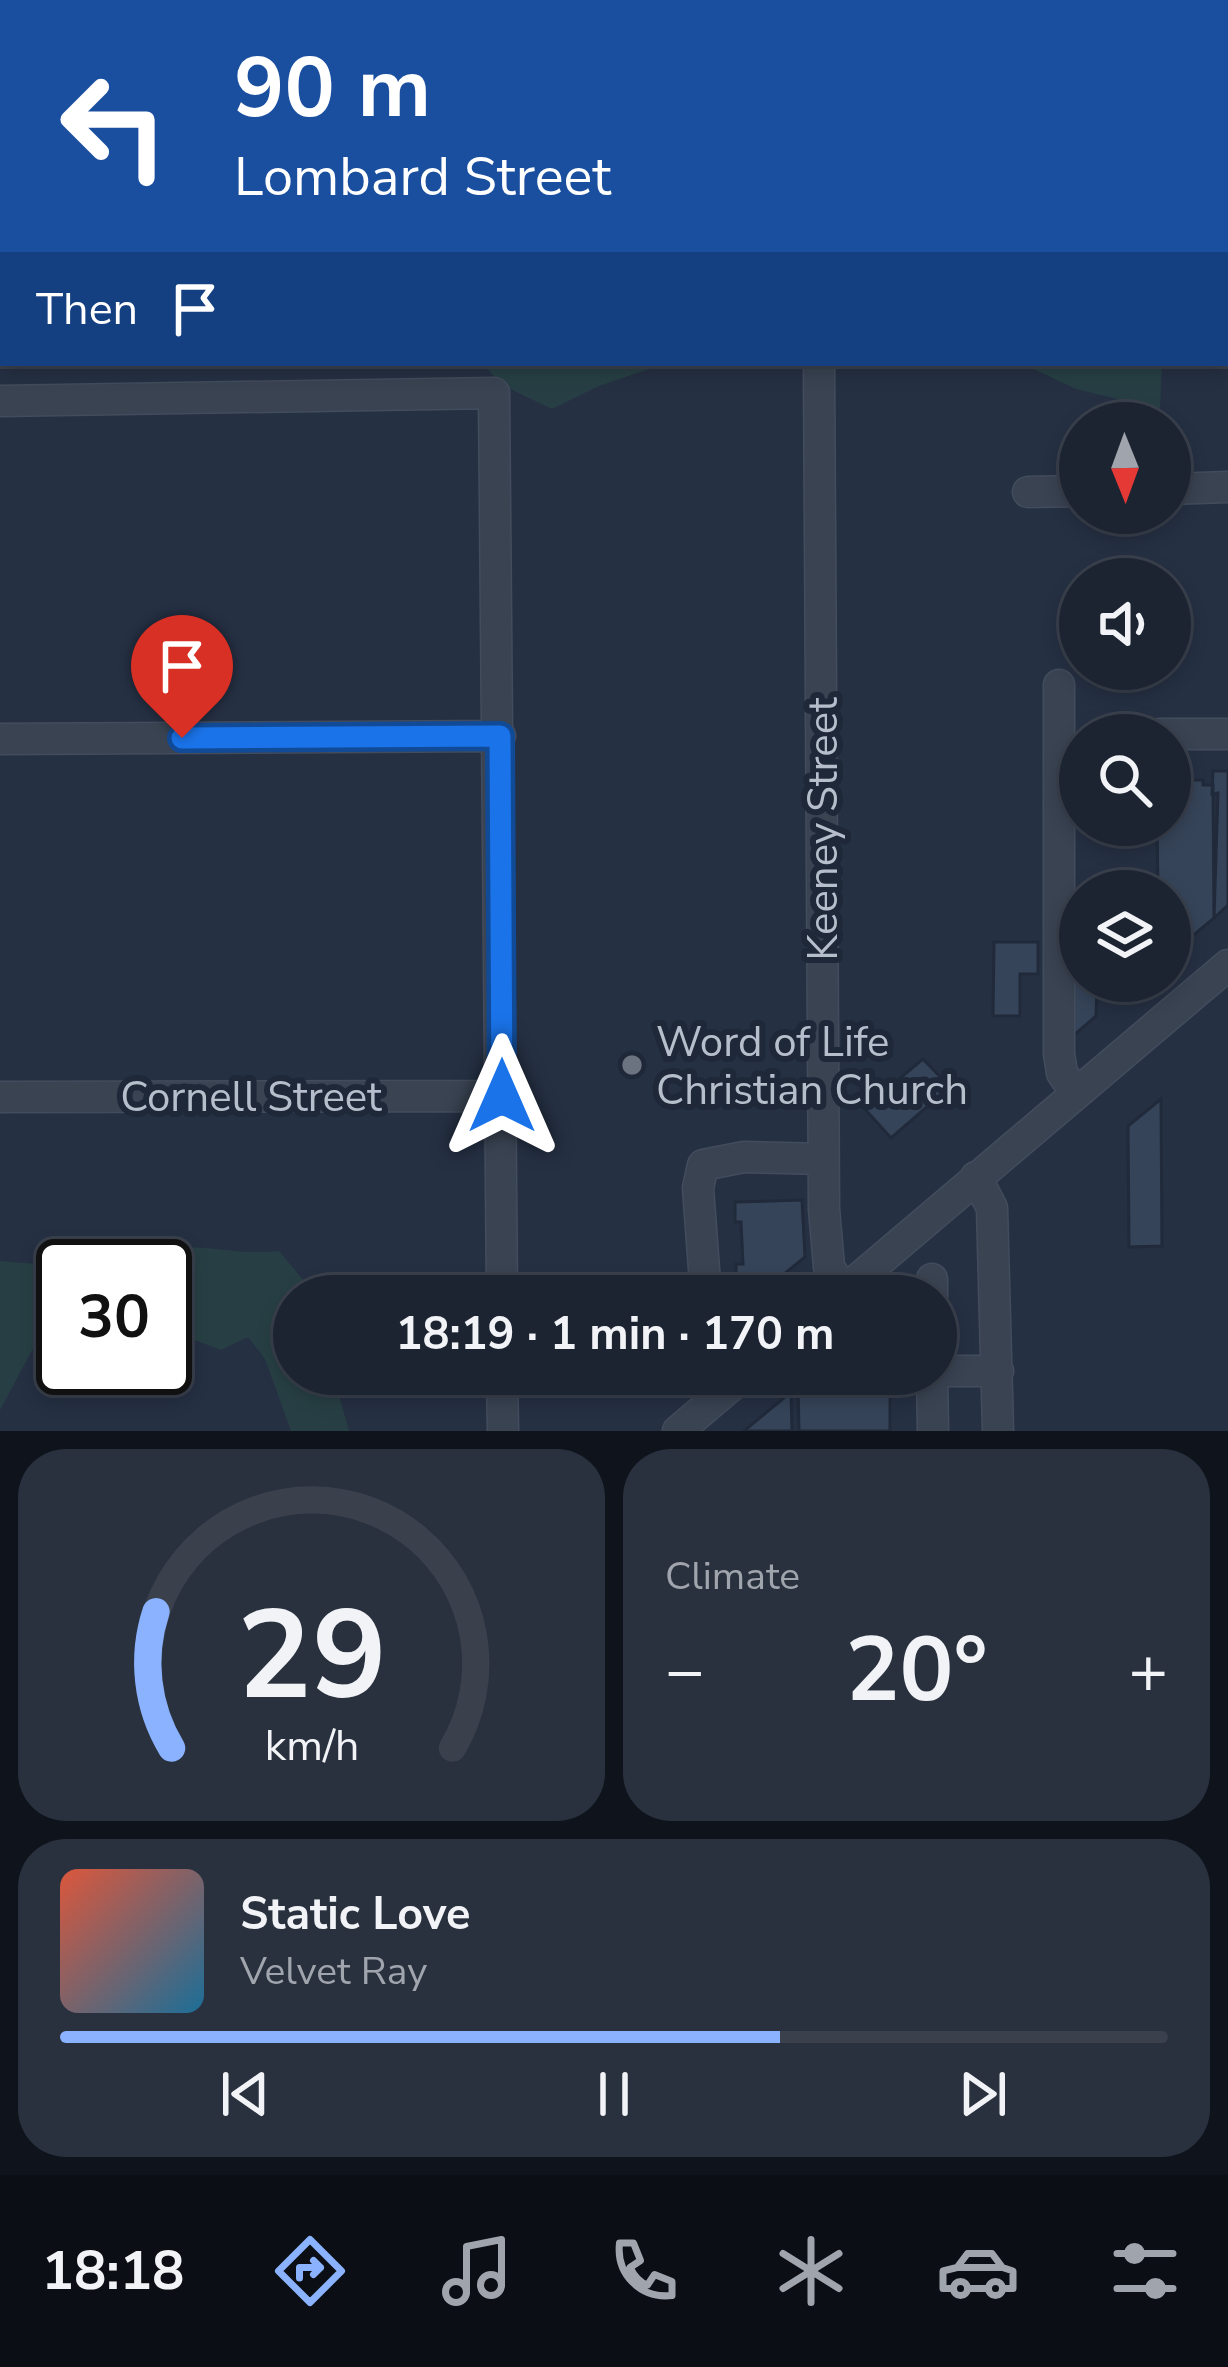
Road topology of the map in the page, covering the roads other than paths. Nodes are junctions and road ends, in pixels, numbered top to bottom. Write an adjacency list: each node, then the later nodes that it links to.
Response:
1 (818, 366): 16 (street, Keeney Street)
2 (0, 401): 10 (street)
3 (1228, 487): 4 (street)
4 (1191, 488)
5 (1059, 491): 6 (street)
6 (1028, 492)
7 (1059, 690): 13 (street)
8 (1191, 734): 9 (street)
9 (1228, 734)
10 (500, 736): 11 (street); 14 (street)
11 (0, 739)
12 (1228, 965): 13 (street)
13 (1076, 1093): 17 (street)
14 (502, 1096): 15 (street, Cornell Street); 18 (street)
15 (0, 1097)
16 (823, 1159): 19 (street); 20 (street, Keeney Street)
17 (976, 1177): 21 (street); 22 (street)
18 (502, 1275)
19 (704, 1275)
20 (834, 1275)
21 (862, 1275)
22 (998, 1371): 23 (street); 30 (street)
23 (957, 1372)
24 (502, 1395): 27 (street)
25 (707, 1395): 28 (street)
26 (933, 1395): 29 (street)
27 (503, 1431)
28 (678, 1431)
29 (932, 1431)
30 (998, 1431)

